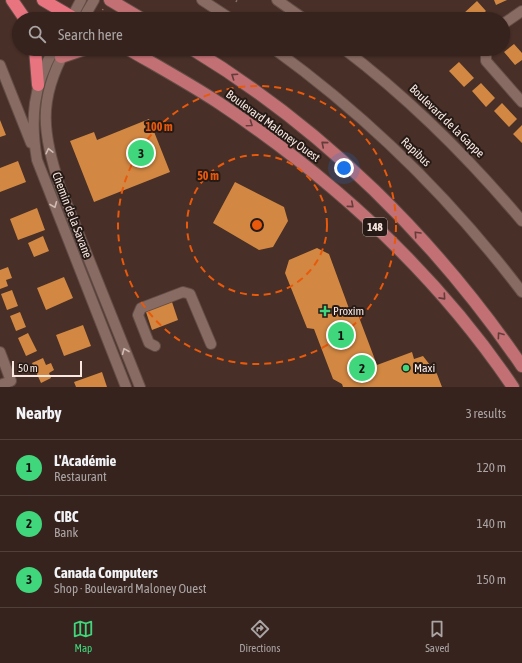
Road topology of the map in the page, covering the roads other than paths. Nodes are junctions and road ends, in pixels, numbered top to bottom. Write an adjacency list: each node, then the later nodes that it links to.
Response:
1 (12, 0): 9 (highway)
2 (43, 0): 10 (highway)
3 (81, 0): 11 (street)
4 (94, 0): 12 (street)
5 (110, 0): 13 (main road)
6 (202, 0): 14 (street)
7 (277, 0): 15 (street)
8 (522, 11): 16 (street)
9 (20, 12)
10 (64, 12)
11 (77, 12)
12 (81, 12)
13 (130, 12)
14 (220, 12)
15 (294, 12)
16 (510, 19)
17 (36, 56): 26 (highway)
18 (57, 56): 26 (street, Chemin de la Savane)
19 (59, 56): 37 (street, Chemin de la Savane, one-way to 19)
20 (140, 56): 38 (main road, Boulevard Maloney Ouest / 148, one-way to 38)
21 (203, 56): 34 (main road, Boulevard Maloney Ouest / 148, one-way to 21)
22 (283, 56): 30 (street, Rapibus)
23 (353, 56): 29 (street, Boulevard de la Gappe)
24 (486, 56): 27 (street)
25 (0, 65): 28 (street)
26 (38, 85): 28 (street, Chemin de la Savane)
27 (522, 102)
28 (37, 160): 36 (street, Chemin de la Savane, one-way to 36)
29 (522, 221)
30 (522, 292)
31 (211, 344): 32 (street)
32 (155, 346)
33 (0, 352): 35 (street)
34 (522, 366)
35 (0, 385)
36 (126, 387)
37 (140, 387)
38 (513, 387)

